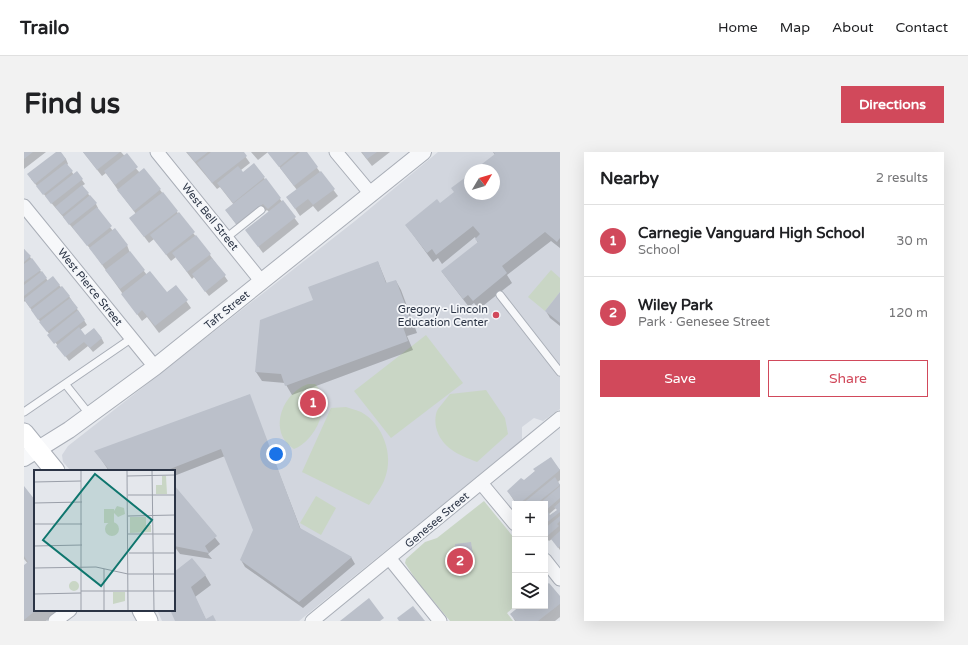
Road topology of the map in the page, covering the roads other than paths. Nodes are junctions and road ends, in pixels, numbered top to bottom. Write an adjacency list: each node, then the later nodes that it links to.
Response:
1 (157, 152): 7 (street, West Bell Street)
2 (336, 152): 4 (street)
3 (423, 152): 4 (street, Taft Street)
4 (371, 194): 8 (street, Taft Street)
5 (24, 206): 10 (street, West Pierce Street)
6 (261, 210): 7 (lane)
7 (226, 238): 8 (street, West Bell Street)
8 (262, 282): 11 (street, Taft Street)
9 (500, 296): 12 (lane)
10 (132, 338): 11 (street, West Pierce Street); 13 (lane)
11 (156, 367): 15 (street, Taft Street)
12 (560, 372)
13 (66, 385): 14 (lane); 15 (lane)
14 (24, 412)
15 (90, 415): 18 (street, Taft Street)
16 (560, 418): 20 (street, Genesee Street)
17 (24, 433): 18 (main road)
18 (31, 453): 19 (main road)
19 (54, 470)
20 (481, 483): 21 (street); 22 (street, Genesee Street)
21 (512, 520)
22 (390, 558): 29 (street, Genesee Street); 30 (street)
23 (548, 564): 24 (street)
24 (560, 579)
25 (69, 611): 27 (street)
26 (143, 611): 28 (main road)
27 (56, 621)
28 (148, 621)
29 (312, 621)
30 (440, 621)

